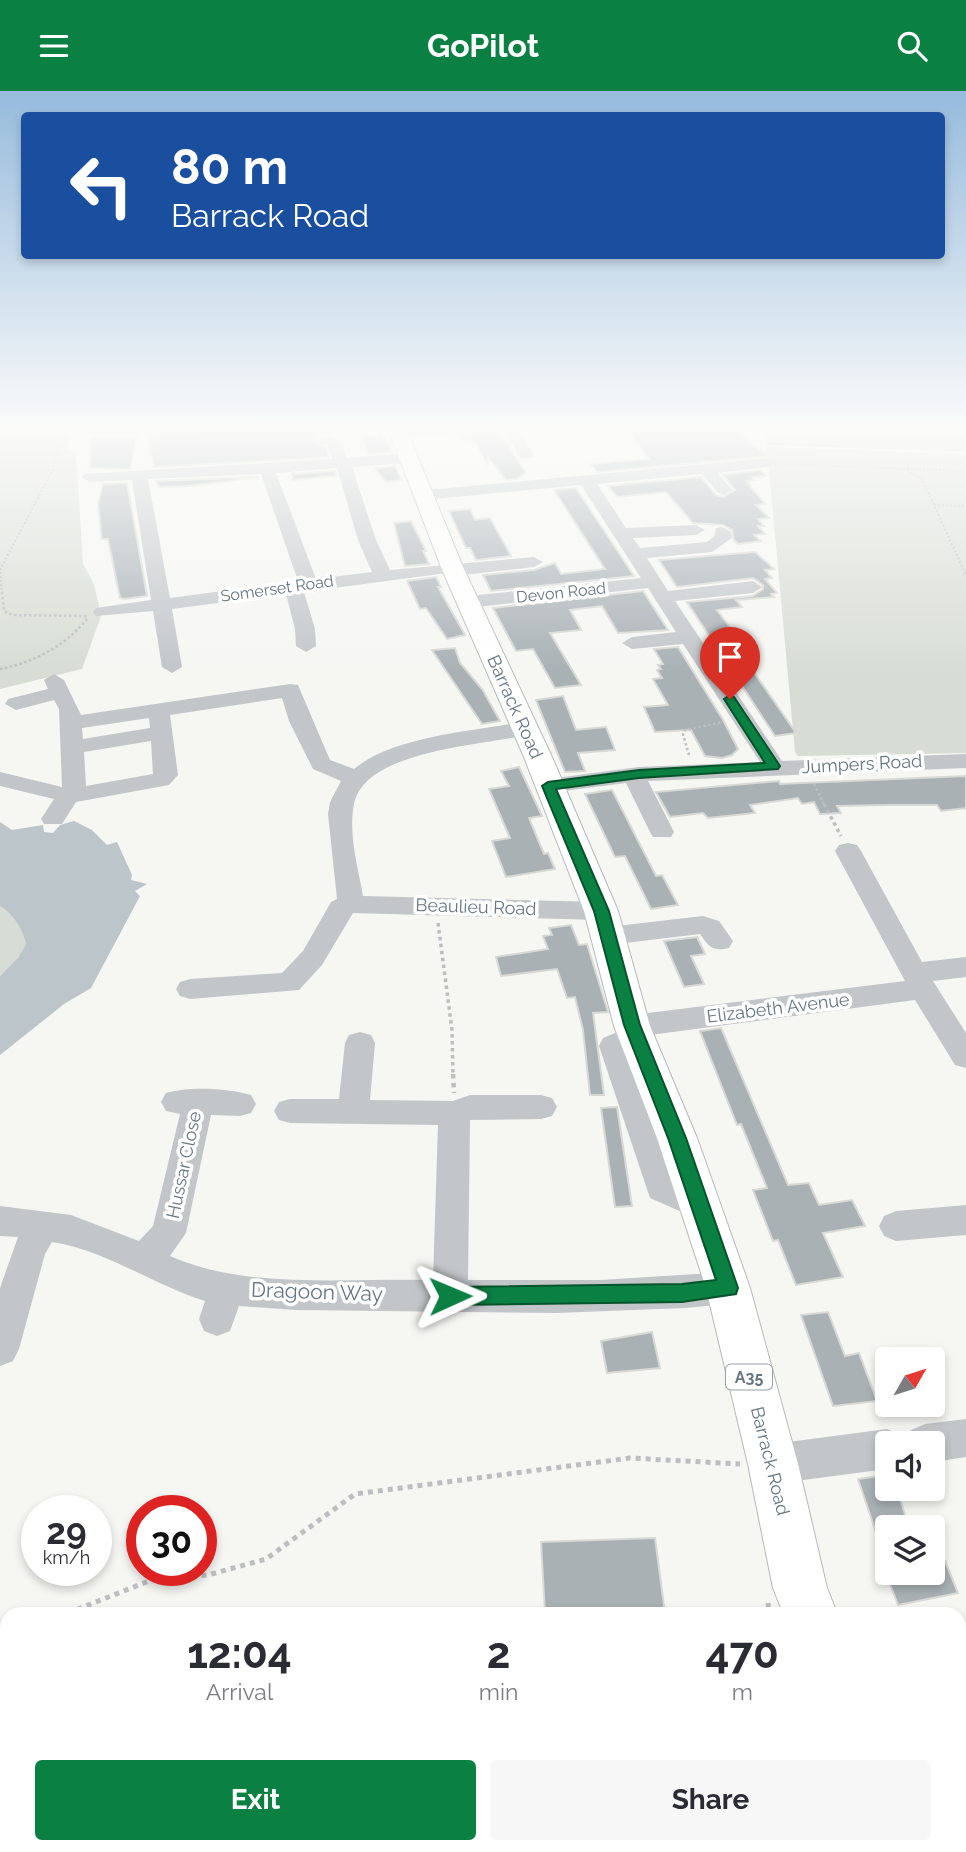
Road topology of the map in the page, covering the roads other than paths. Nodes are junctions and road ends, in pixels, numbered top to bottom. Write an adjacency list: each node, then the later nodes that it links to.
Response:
1 (144, 508): 17 (street)
2 (278, 508): 13 (street)
3 (356, 508): 12 (street)
4 (428, 508): 11 (main road, Barrack Road / A35)
5 (604, 508): 7 (street)
6 (696, 530): 7 (street)
7 (621, 534): 9 (street)
8 (719, 545): 9 (street)
9 (635, 554): 15 (street)
10 (534, 562): 11 (street, Somerset Road)
11 (453, 569): 12 (street, Somerset Road); 16 (main road, Barrack Road / A35)
12 (383, 575): 13 (street, Somerset Road)
13 (301, 585): 17 (street, Somerset Road); 21 (street)
14 (753, 587): 15 (street, Devon Road)
15 (659, 589): 16 (street, Devon Road); 19 (street)
16 (468, 602): 26 (main road, Barrack Road / A35)
17 (160, 604): 18 (street, Somerset Road); 22 (street)
18 (96, 614)
19 (689, 637): 20 (street); 29 (street)
20 (632, 643)
21 (306, 646)
22 (172, 667)
23 (17, 704): 25 (street)
24 (161, 721): 25 (street); 27 (street); 31 (street); 34 (street)
25 (71, 723): 27 (street)
26 (524, 729): 31 (street); 33 (main road, Barrack Road / A35)
27 (73, 747): 34 (street)
28 (966, 761): 29 (street, Jumpers Road)
29 (774, 766): 30 (street, Jumpers Road)
30 (634, 775): 33 (street, Jumpers Road); 36 (street)
31 (354, 778): 38 (street)
32 (0, 779): 34 (street)
33 (548, 786): 39 (main road, Barrack Road / A35)
34 (70, 796): 35 (street)
35 (53, 819)
36 (662, 832)
37 (848, 851): 42 (street)
38 (351, 904): 39 (street, Beaulieu Road); 43 (street)
39 (605, 923): 40 (street, Beaulieu Road); 44 (main road, Barrack Road / A35)
40 (719, 941)
41 (966, 967): 42 (street, Elizabeth Avenue)
42 (919, 981): 44 (street, Elizabeth Avenue); 46 (street)
43 (190, 989)
44 (634, 1031): 57 (main road, Barrack Road / A35)
45 (360, 1043): 50 (street)
46 (966, 1057)
47 (240, 1104): 56 (street, Hussar Close)
48 (541, 1107): 51 (street)
49 (290, 1111): 50 (street)
50 (353, 1111): 51 (street)
51 (454, 1113): 58 (street)
52 (966, 1220): 55 (street)
53 (0, 1221): 54 (street, Dragoon Way)
54 (43, 1226): 56 (street, Dragoon Way); 59 (street)
55 (896, 1226)
56 (144, 1260): 58 (street, Dragoon Way)
57 (728, 1288): 58 (street, Dragoon Way); 63 (main road, Barrack Road / A35)
58 (450, 1296)
59 (0, 1349)
60 (966, 1438): 61 (street)
61 (945, 1441)
62 (875, 1451): 63 (street)
63 (773, 1464): 64 (main road, Barrack Road / A35)
64 (802, 1605)

